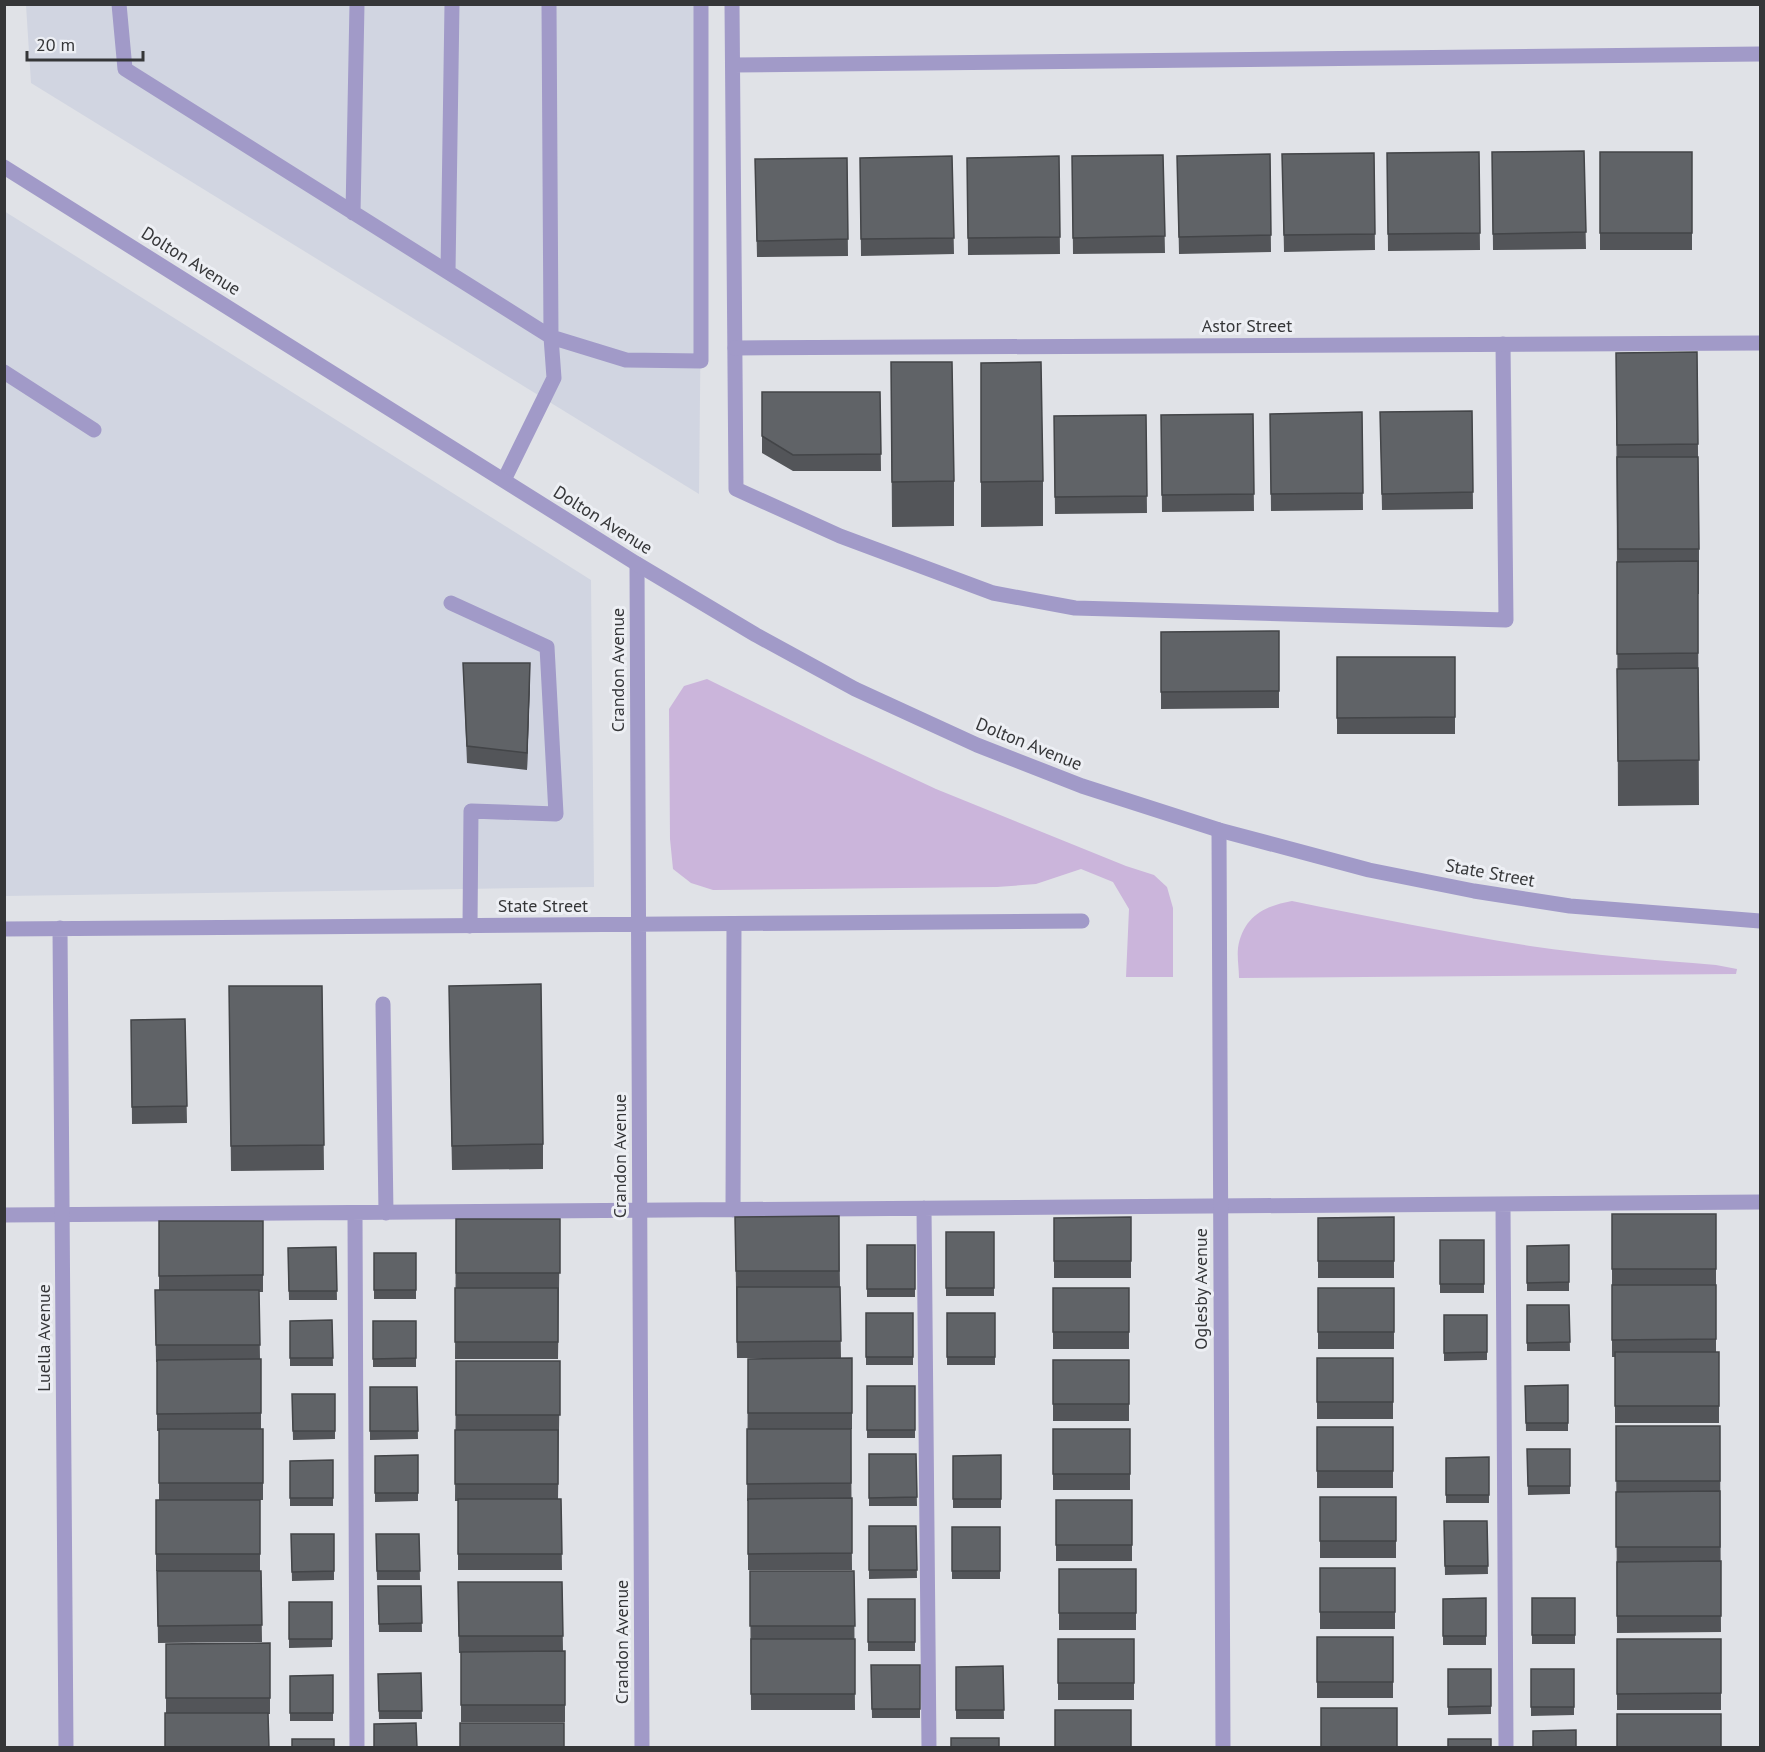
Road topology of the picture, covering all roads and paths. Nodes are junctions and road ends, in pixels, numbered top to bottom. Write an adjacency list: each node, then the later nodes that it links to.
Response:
1 (119, 4): 10 (street)
2 (357, 4): 10 (street)
3 (453, 4): 11 (street)
4 (549, 4): 12 (street)
5 (701, 4): 12 (street)
6 (732, 4): 8 (street)
7 (1761, 54): 8 (street)
8 (733, 65): 15 (street)
9 (4, 167): 18 (street, Dolton Avenue)
10 (353, 213): 11 (street)
11 (448, 272): 12 (street)
12 (551, 337): 18 (street)
13 (1761, 343): 14 (street, Astor Street)
14 (1503, 344): 15 (street, Astor Street); 15 (street)
15 (735, 348)
16 (4, 372): 17 (street)
17 (94, 430)
18 (504, 480): 19 (street, Dolton Avenue)
19 (637, 564): 21 (street, Dolton Avenue); 24 (street, Crandon Avenue)
20 (451, 603): 26 (street)
21 (1219, 830): 23 (street, State Street); 32 (street, Oglesby Avenue)
22 (1082, 921): 25 (street, State Street)
23 (1761, 921)
24 (638, 924): 25 (street, State Street); 26 (street, State Street); 35 (street, Crandon Avenue)
25 (734, 924): 34 (street)
26 (471, 926): 27 (street, State Street)
27 (60, 928): 28 (street, State Street); 39 (street, Luella Avenue)
28 (4, 929)
29 (383, 1004): 37 (street)
30 (1761, 1202): 31 (street)
31 (1503, 1204): 32 (street); 45 (street)
32 (1221, 1206): 33 (street); 44 (street, Oglesby Avenue)
33 (924, 1208): 34 (street); 43 (street)
34 (733, 1210): 35 (street)
35 (640, 1211): 37 (street); 42 (street, Crandon Avenue)
36 (355, 1212): 37 (street); 39 (street); 41 (street)
37 (386, 1212)
38 (4, 1215): 39 (street)
39 (62, 1215): 40 (street, Luella Avenue)
40 (66, 1748)
41 (357, 1748)
42 (642, 1748)
43 (929, 1748)
44 (1223, 1748)
45 (1506, 1748)

